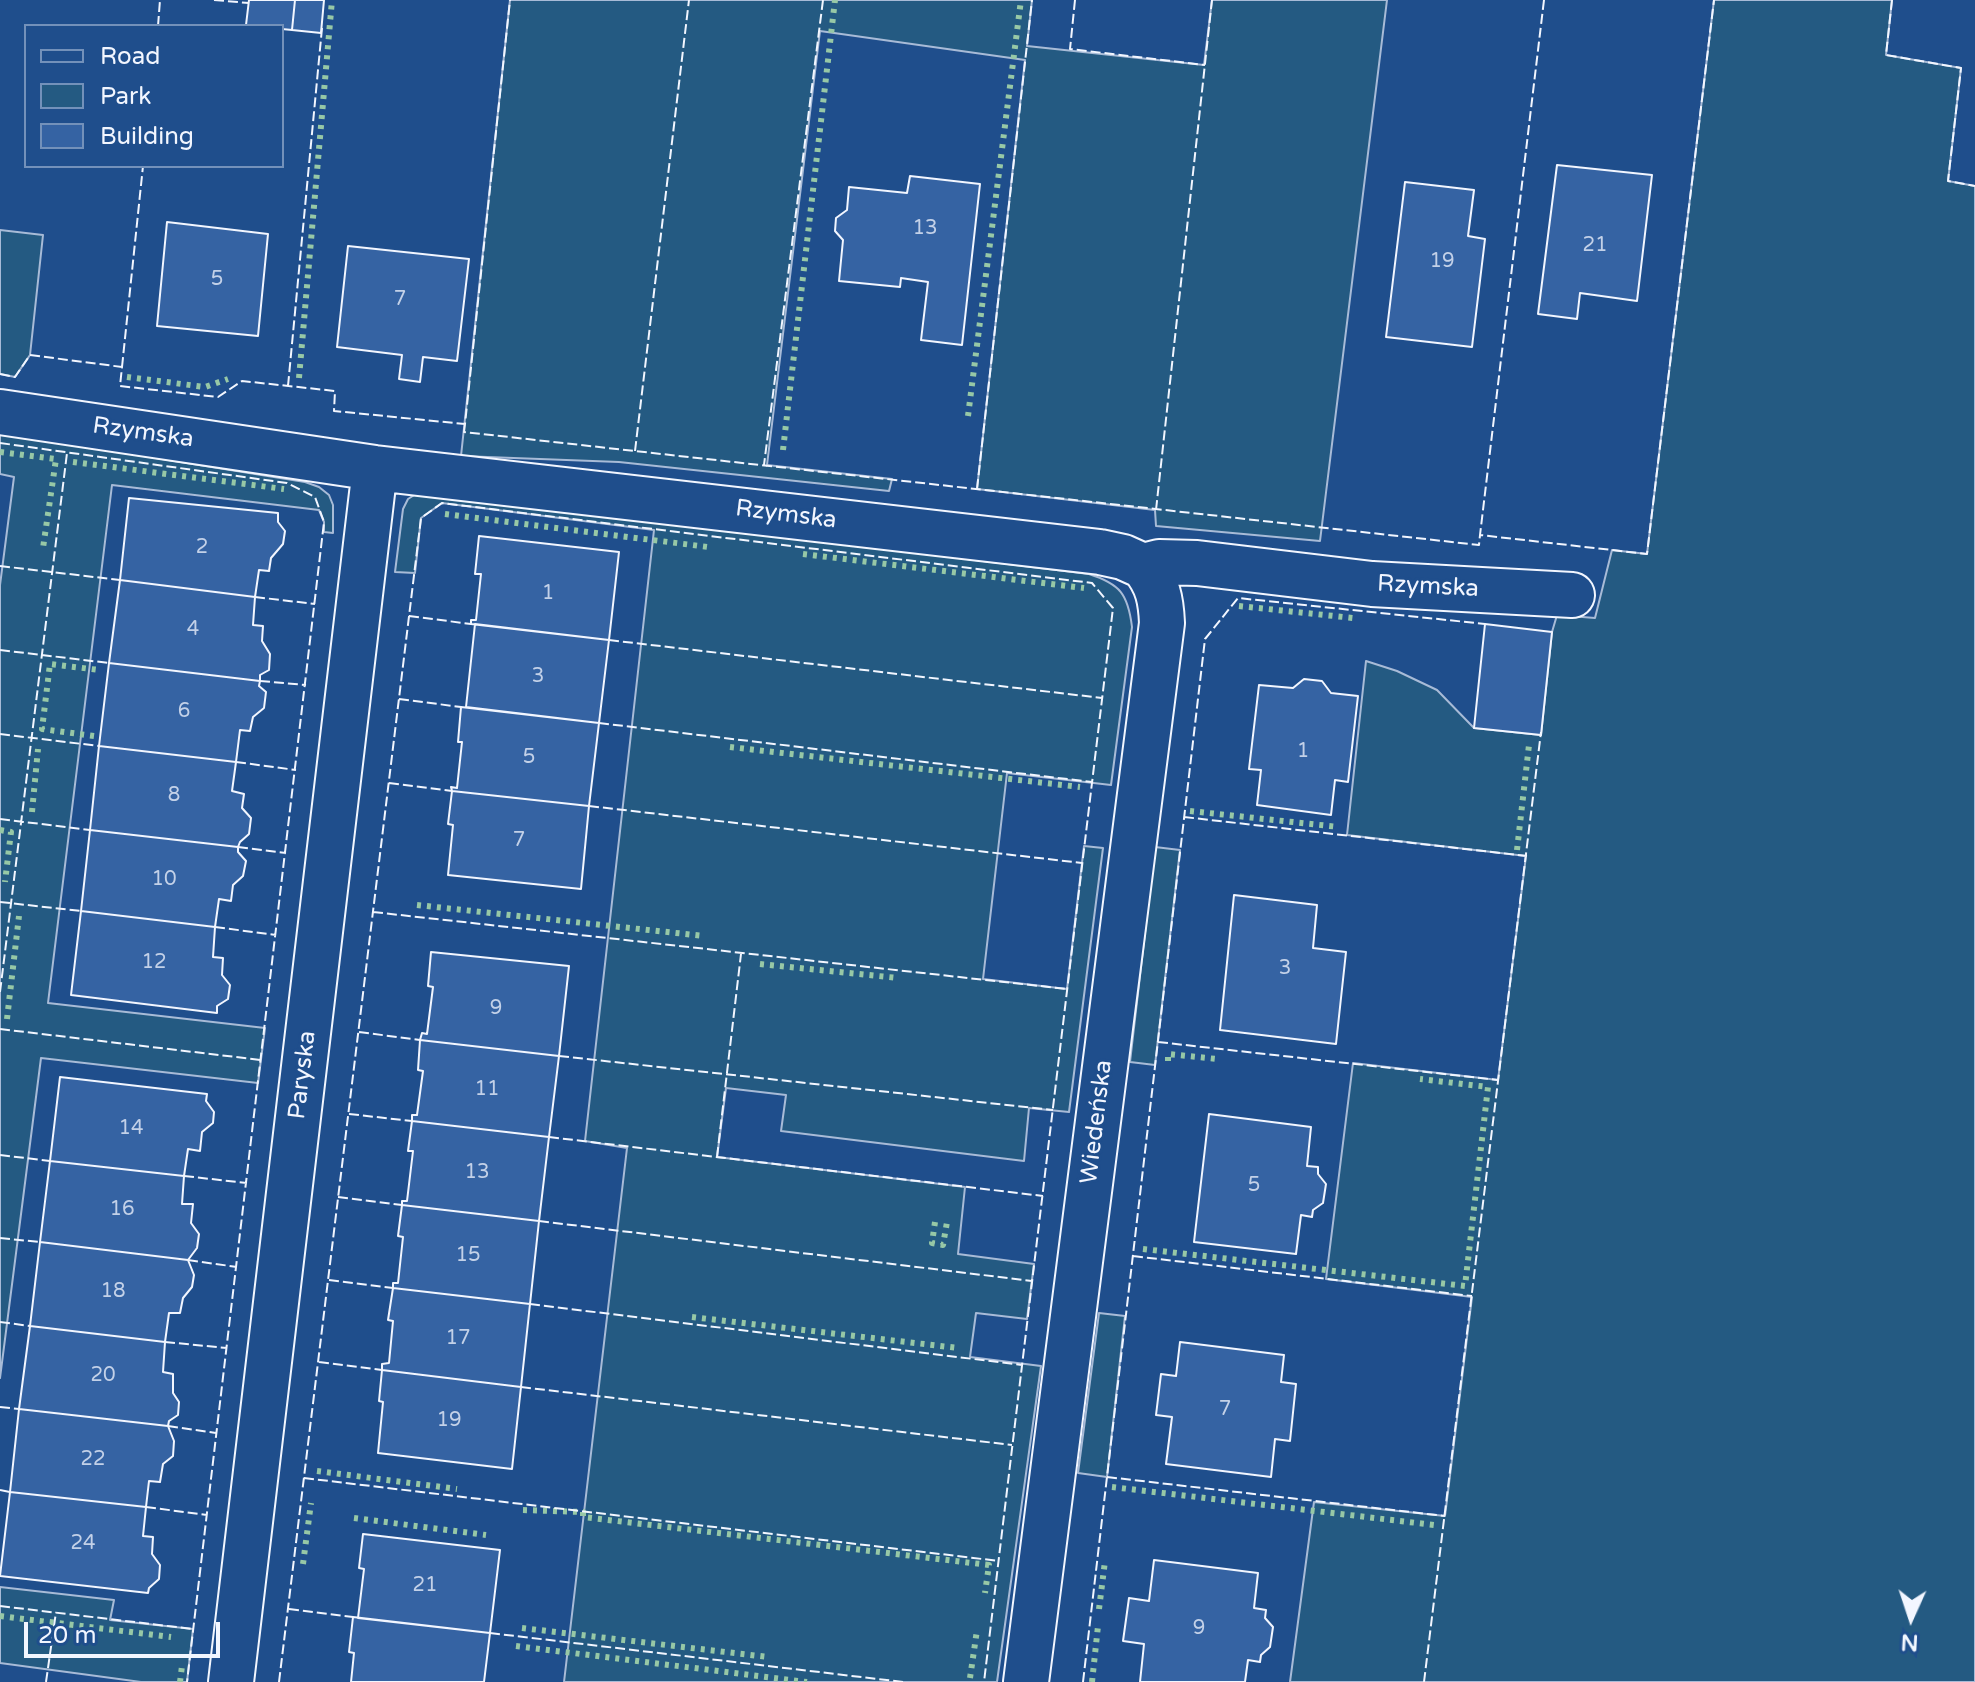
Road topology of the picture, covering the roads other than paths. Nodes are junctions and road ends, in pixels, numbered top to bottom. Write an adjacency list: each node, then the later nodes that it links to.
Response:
1 (0, 412): 2 (street, Rzymska)
2 (375, 468): 3 (street, Rzymska); 5 (street, Paryska)
3 (1143, 566): 4 (street, Rzymska); 6 (street, Wiedeńska)
4 (1572, 595)
5 (231, 1682)
6 (1026, 1682)

